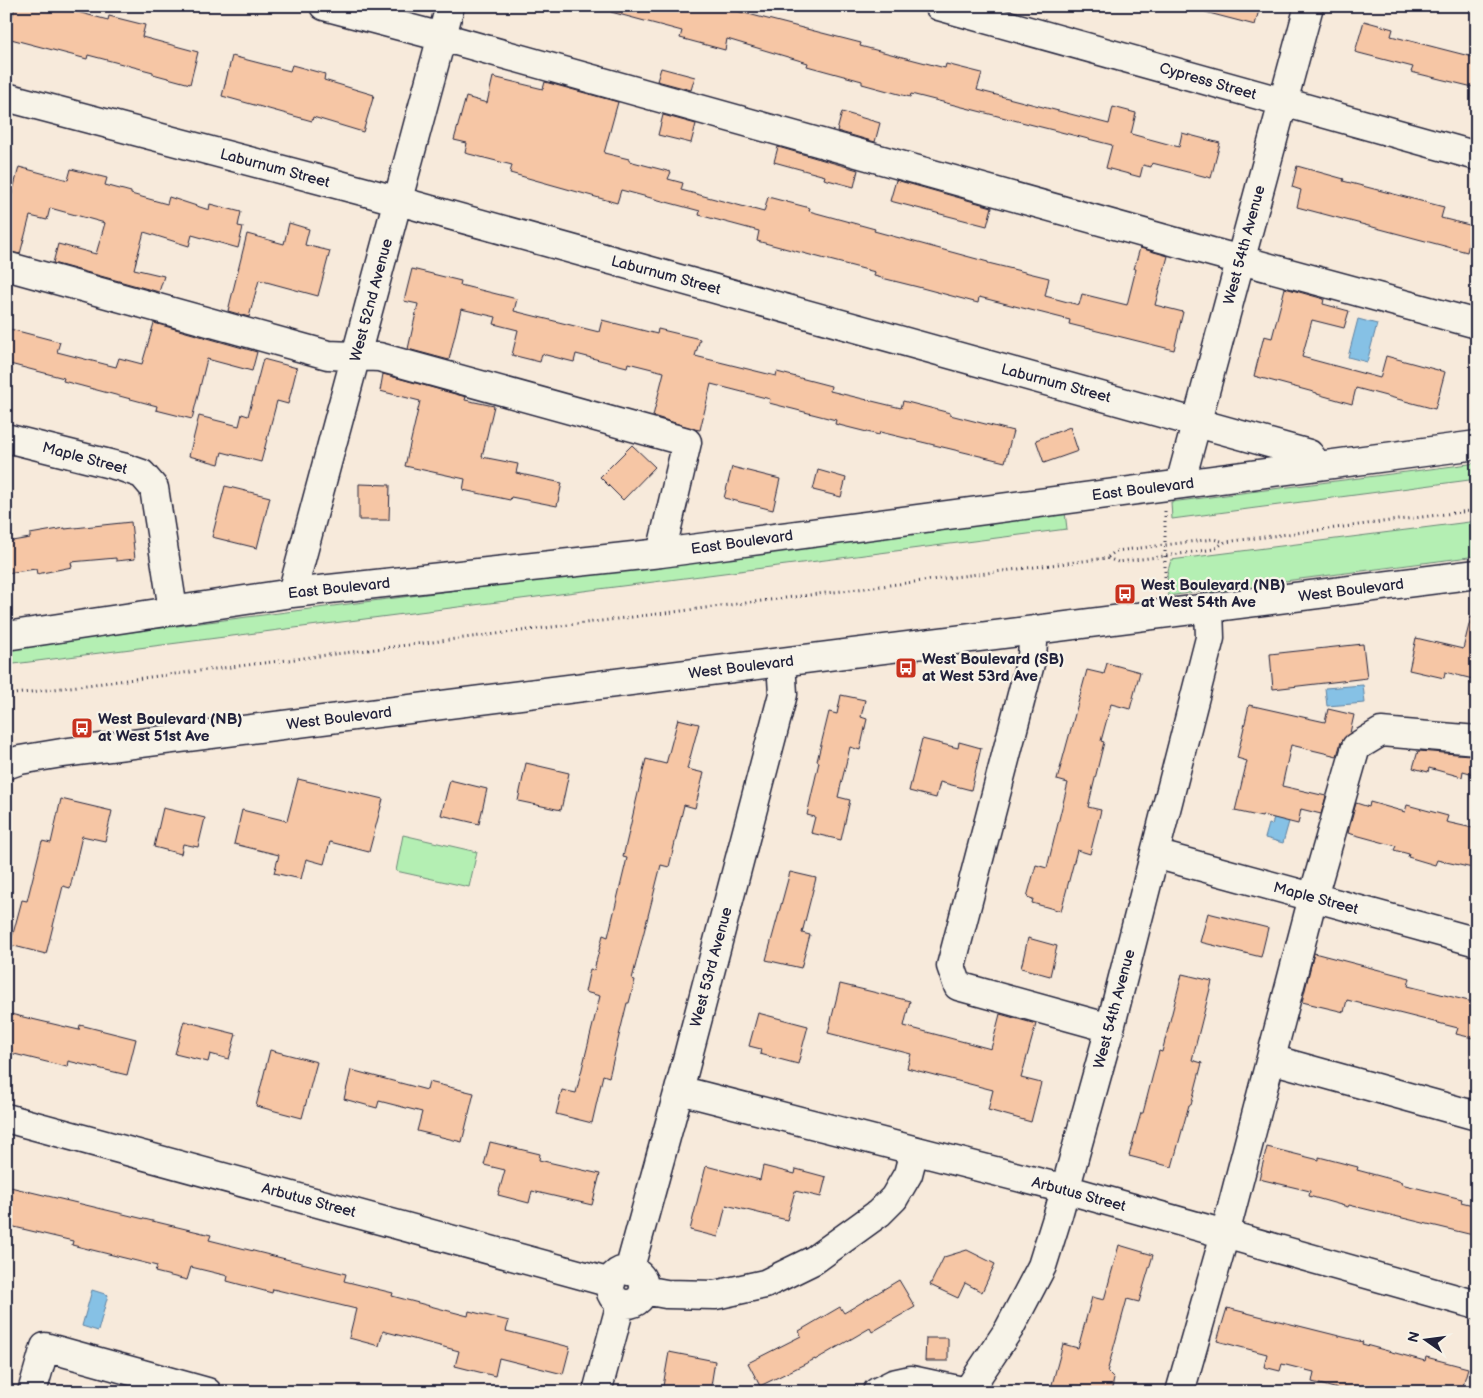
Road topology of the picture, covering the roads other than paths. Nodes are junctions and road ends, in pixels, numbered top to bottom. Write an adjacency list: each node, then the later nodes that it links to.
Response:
1 (324, 6): 5 (street)
2 (450, 6): 5 (street, West 52nd Avenue)
3 (939, 6): 7 (street, Cypress Street)
4 (1309, 6): 7 (street, West 54th Avenue)
5 (442, 37): 9 (street, West 52nd Avenue); 10 (street)
6 (6, 97): 9 (street, Laburnum Street)
7 (1283, 102): 8 (street, Cypress Street); 10 (street, West 54th Avenue)
8 (1477, 156)
9 (397, 201): 13 (street, West 52nd Avenue); 14 (street, Laburnum Street)
10 (1240, 260): 12 (street); 14 (street, West 54th Avenue)
11 (6, 266): 13 (street)
12 (1477, 324)
13 (356, 356): 19 (street); 21 (street, West 52nd Avenue)
14 (1196, 422): 17 (street, Laburnum Street); 18 (street, West 54th Avenue)
15 (6, 438): 23 (street, Maple Street)
16 (1477, 445): 17 (street, East Boulevard)
17 (1318, 466): 18 (street, East Boulevard)
18 (1172, 485): 19 (street, East Boulevard)
19 (661, 553): 21 (street, East Boulevard)
20 (1477, 574): 22 (street, West Boulevard)
21 (292, 593): 23 (street, East Boulevard)
22 (1209, 608): 24 (street, West Boulevard); 29 (street, West 54th Avenue)
23 (174, 610): 25 (street, East Boulevard)
24 (1034, 630): 26 (street, West Boulevard); 32 (street)
25 (6, 636)
26 (781, 662): 28 (street, West Boulevard); 34 (street, West 53rd Avenue)
27 (1477, 740): 30 (street)
28 (6, 765)
29 (1155, 854): 30 (street, Maple Street); 32 (street, West 54th Avenue)
30 (1313, 897): 31 (street, Maple Street); 33 (street)
31 (1477, 942)
32 (1110, 1028): 38 (street, West 54th Avenue)
33 (1271, 1059): 35 (street); 39 (street)
34 (679, 1090): 37 (street, Arbutus Street); 40 (street, West 53rd Avenue)
35 (1477, 1116)
36 (6, 1118): 40 (street, Arbutus Street)
37 (914, 1152): 38 (street, Arbutus Street); 40 (street, Arbutus Street)
38 (1065, 1189): 39 (street, Arbutus Street); 46 (street, West 54th Avenue)
39 (1225, 1234): 41 (street, Arbutus Street); 47 (street)
40 (626, 1287): 44 (street, West 53rd Avenue)
41 (1477, 1305)
42 (32, 1392): 43 (street)
43 (207, 1392)
44 (597, 1392)
45 (877, 1392): 46 (street)
46 (967, 1392)
47 (1180, 1392)

